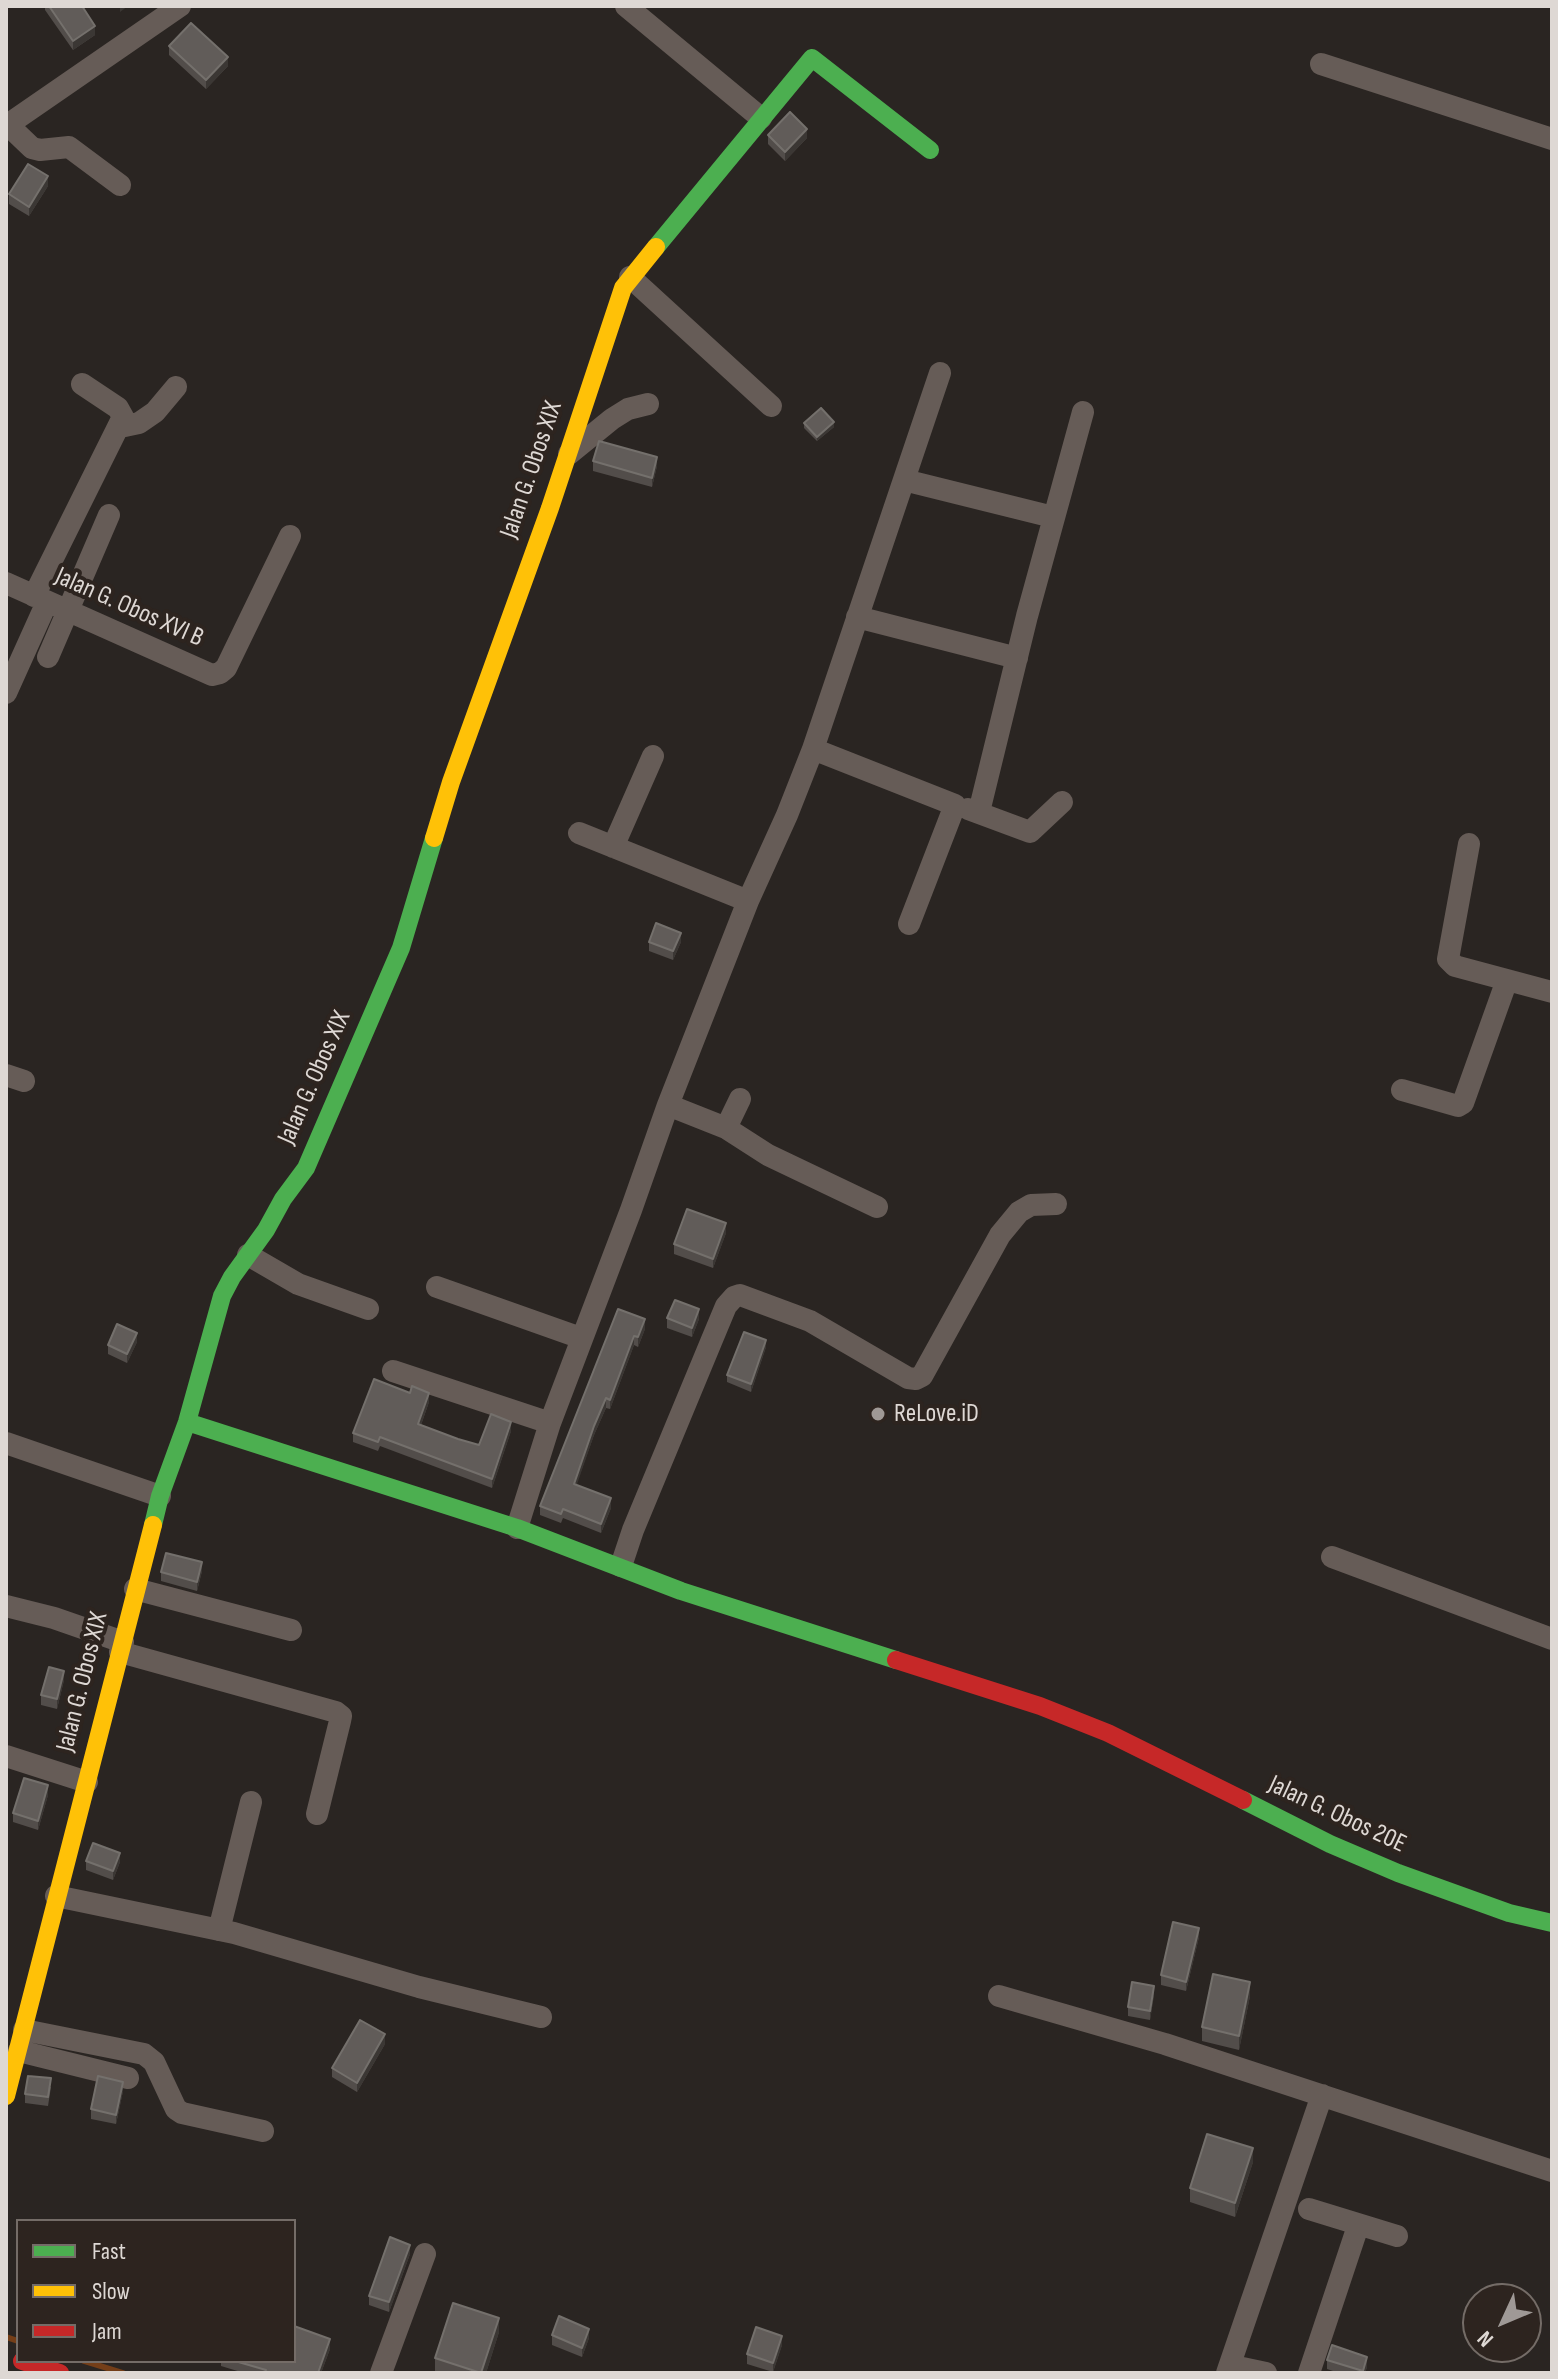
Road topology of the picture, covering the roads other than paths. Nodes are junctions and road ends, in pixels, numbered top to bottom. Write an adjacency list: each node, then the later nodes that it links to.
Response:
1 (180, 6): 5 (street)
2 (626, 6): 4 (street)
3 (1321, 64): 6 (street)
4 (761, 118): 7 (street, Jalan G. Obos XIX); 9 (street, Jalan G. Obos XIX)
5 (7, 126): 8 (street)
6 (1552, 139)
7 (930, 150)
8 (120, 185)
9 (630, 277): 14 (street); 17 (street, Jalan G. Obos XIX)
10 (940, 373): 18 (street)
11 (82, 384): 16 (street)
12 (176, 387): 16 (street)
13 (648, 404): 17 (street)
14 (771, 406)
15 (1083, 412): 20 (street)
16 (120, 427): 23 (street)
17 (567, 455): 46 (street, Jalan G. Obos XIX)
18 (904, 480): 20 (street); 24 (street)
19 (109, 515): 23 (street)
20 (1053, 517): 26 (street)
21 (290, 536): 23 (street, Jalan G. Obos XVI B)
22 (6, 583): 23 (street, Jalan G. Obos XVI B)
23 (50, 603): 25 (street); 27 (street)
24 (857, 617): 26 (street); 28 (street)
25 (48, 657)
26 (1017, 658): 32 (street)
27 (6, 693)
28 (813, 749): 31 (street); 36 (street)
29 (653, 756): 35 (street)
30 (1062, 802): 32 (street)
31 (955, 805): 32 (street); 37 (street)
32 (979, 812)
33 (579, 833): 35 (street)
34 (1469, 844): 38 (street)
35 (613, 847): 36 (street)
36 (748, 901): 42 (street)
37 (909, 924)
38 (1507, 980): 39 (street); 40 (street)
39 (1551, 986)
40 (1402, 1090)
41 (740, 1099): 43 (street)
42 (668, 1105): 43 (street); 49 (street)
43 (726, 1128): 45 (street)
44 (1056, 1204): 57 (street)
45 (877, 1207)
46 (248, 1255): 48 (street); 51 (street, Jalan G. Obos XIX)
47 (437, 1287): 49 (street)
48 (368, 1309)
49 (581, 1338): 52 (street)
50 (393, 1371): 52 (street)
51 (187, 1422): 54 (street, Jalan G. Obos XIX); 55 (street, Jalan G. Obos 20E)
52 (550, 1423): 55 (street)
53 (6, 1443): 54 (street)
54 (160, 1496): 58 (street, Jalan G. Obos XIX)
55 (517, 1528): 57 (street, Jalan G. Obos 20E)
56 (1332, 1557): 61 (street)
57 (621, 1566): 68 (street, Jalan G. Obos 20E)
58 (135, 1589): 60 (street); 62 (street, Jalan G. Obos XIX)
59 (6, 1606): 62 (street)
60 (291, 1630)
61 (1552, 1639)
62 (121, 1647): 64 (street, Jalan G. Obos XIX); 66 (street)
63 (6, 1756): 64 (street)
64 (87, 1782): 67 (street, Jalan G. Obos XIX)
65 (251, 1802): 69 (street)
66 (317, 1814)
67 (56, 1896): 69 (street); 72 (street, Jalan G. Obos XIX)
68 (1552, 1923)
69 (219, 1930): 71 (street)
70 (999, 1996): 75 (street)
71 (541, 2017)
72 (22, 2040): 73 (street); 74 (street, Jalan G. Obos XIX); 76 (street)
73 (128, 2078)
74 (7, 2089)
75 (1322, 2095): 77 (street); 83 (street)
76 (263, 2131)
77 (1552, 2171)
78 (1309, 2209): 79 (street)
79 (1358, 2226): 80 (street); 87 (street)
80 (1397, 2236)
81 (425, 2254): 85 (street)
82 (29, 2363): 84 (street)
83 (1228, 2370): 86 (street)
84 (60, 2373)
85 (381, 2373)
86 (1266, 2373)
87 (1309, 2373)

